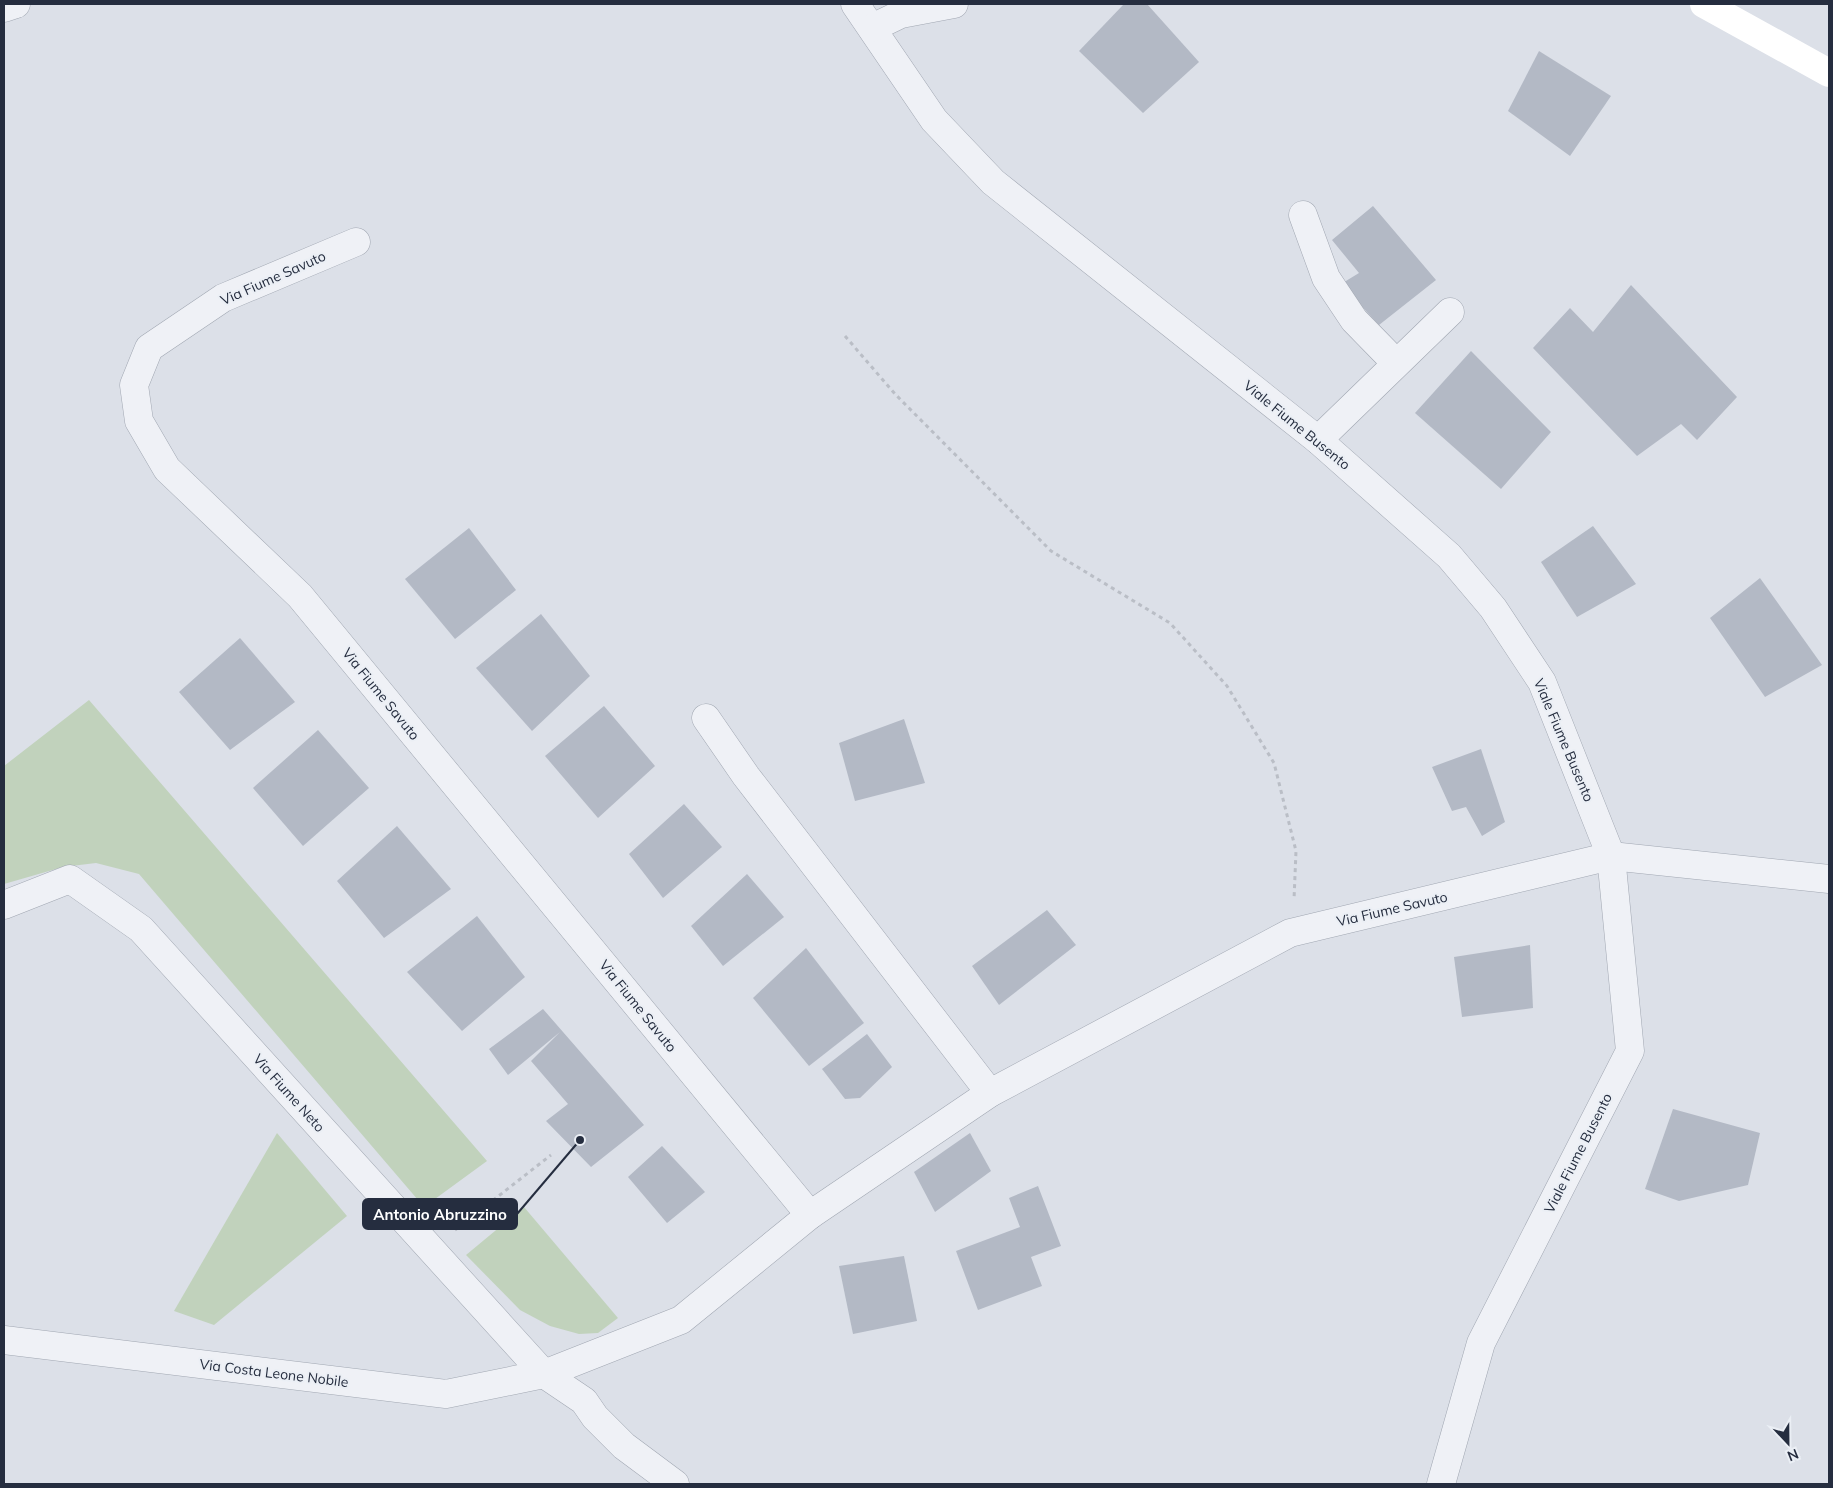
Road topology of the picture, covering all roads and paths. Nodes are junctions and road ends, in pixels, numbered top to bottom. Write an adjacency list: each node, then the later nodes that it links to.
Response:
1 (16, 4): 5 (street)
2 (855, 4): 6 (street, Viale Fiume Busento)
3 (954, 4): 6 (street)
4 (1704, 4): 7 (main road)
5 (4, 8)
6 (872, 28): 13 (street, Viale Fiume Busento)
7 (1829, 73)
8 (1303, 215): 12 (street)
9 (356, 242): 21 (street, Via Fiume Savuto)
10 (1450, 312): 12 (street)
11 (845, 336): 18 (path)
12 (1396, 363): 13 (street)
13 (1318, 440): 15 (street, Viale Fiume Busento)
14 (706, 718): 19 (street)
15 (1611, 856): 16 (street, Via Fiume Savuto); 18 (street, Via Fiume Savuto); 26 (street, Viale Fiume Busento)
16 (1829, 878)
17 (4, 905): 22 (street, Via Fiume Neto)
18 (1290, 933): 19 (street, Via Fiume Savuto)
19 (990, 1093): 21 (street, Via Fiume Savuto)
20 (551, 1155): 22 (path)
21 (810, 1215): 24 (street, Via Fiume Savuto)
22 (431, 1250): 24 (street, Via Fiume Neto)
23 (4, 1340): 24 (street, Via Costa Leone Nobile)
24 (544, 1374): 25 (street, Via Fiume Neto)
25 (675, 1484)
26 (1442, 1484)

